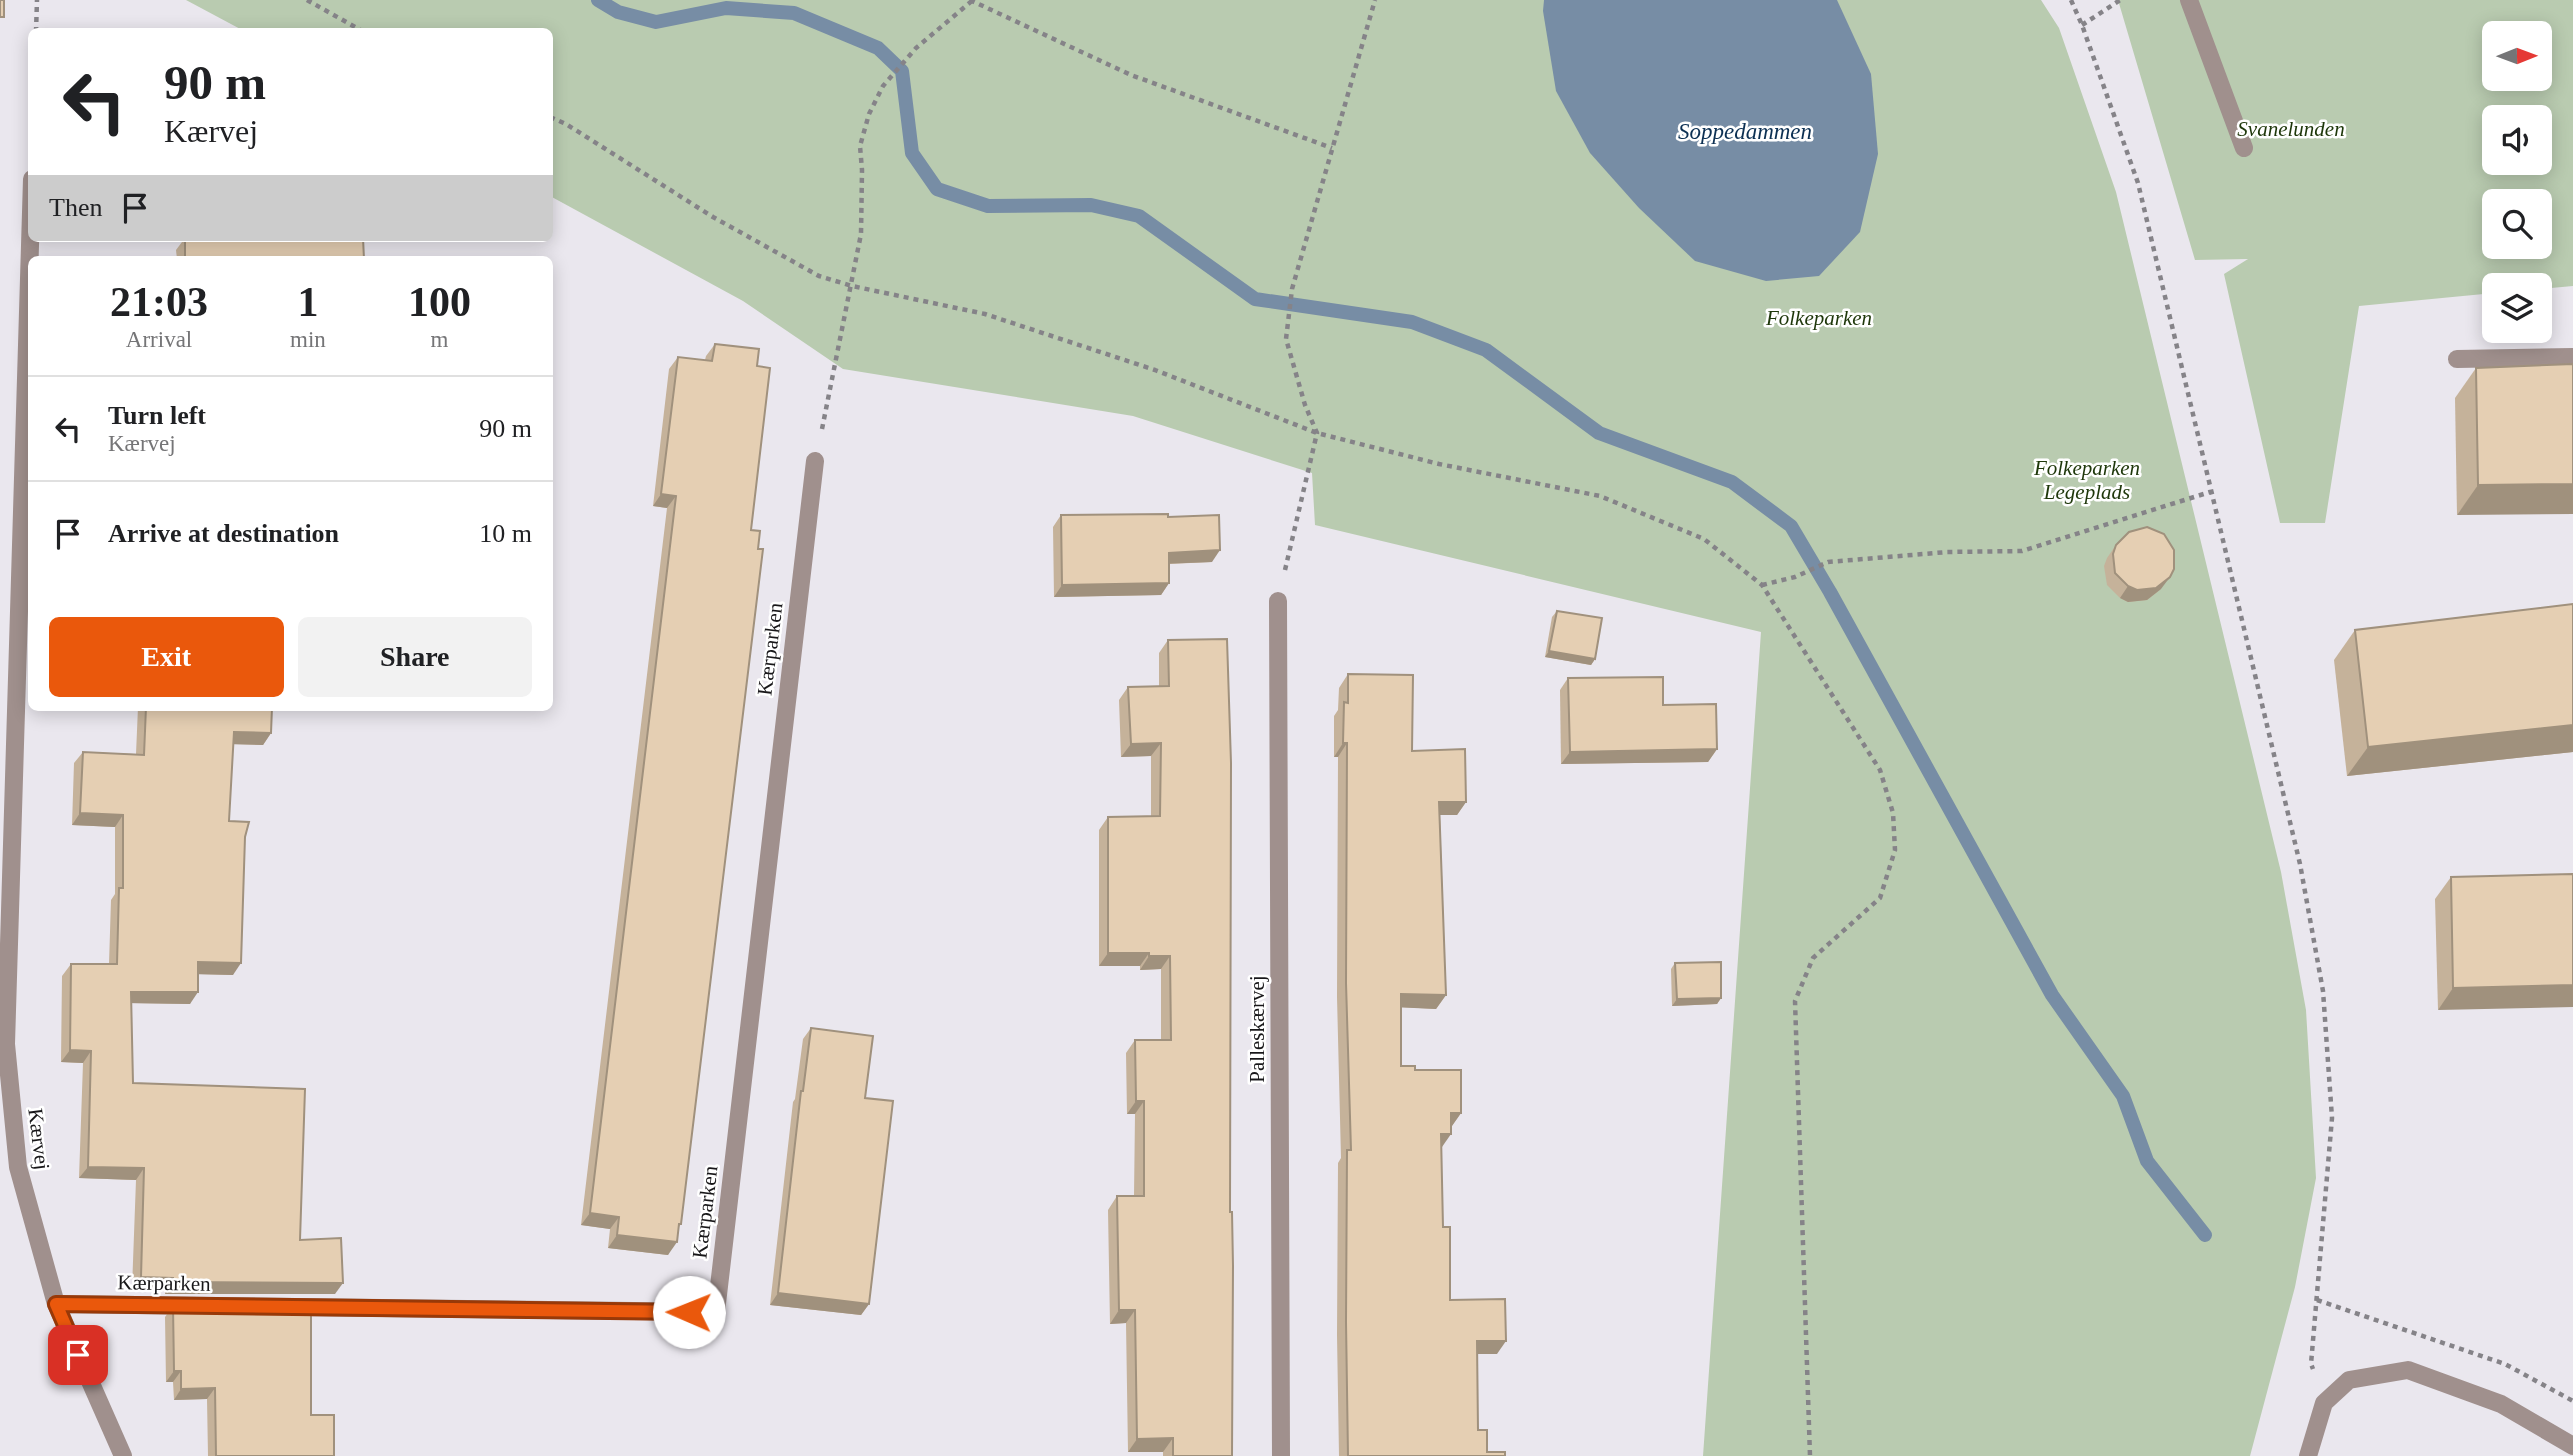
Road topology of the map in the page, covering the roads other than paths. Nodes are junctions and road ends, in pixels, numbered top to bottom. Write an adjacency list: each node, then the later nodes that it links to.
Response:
1 (2189, 0): 2 (street)
2 (2244, 148)
3 (28, 312): 8 (street, Kærvej)
4 (2573, 357): 5 (street)
5 (2457, 359)
6 (815, 461): 8 (street, Kærparken)
7 (1278, 601): 11 (street, Palleskærvej)
8 (56, 1304): 10 (street, Kærvej)
9 (2573, 1446): 12 (street)
10 (123, 1456)
11 (1281, 1456)
12 (2308, 1456)

